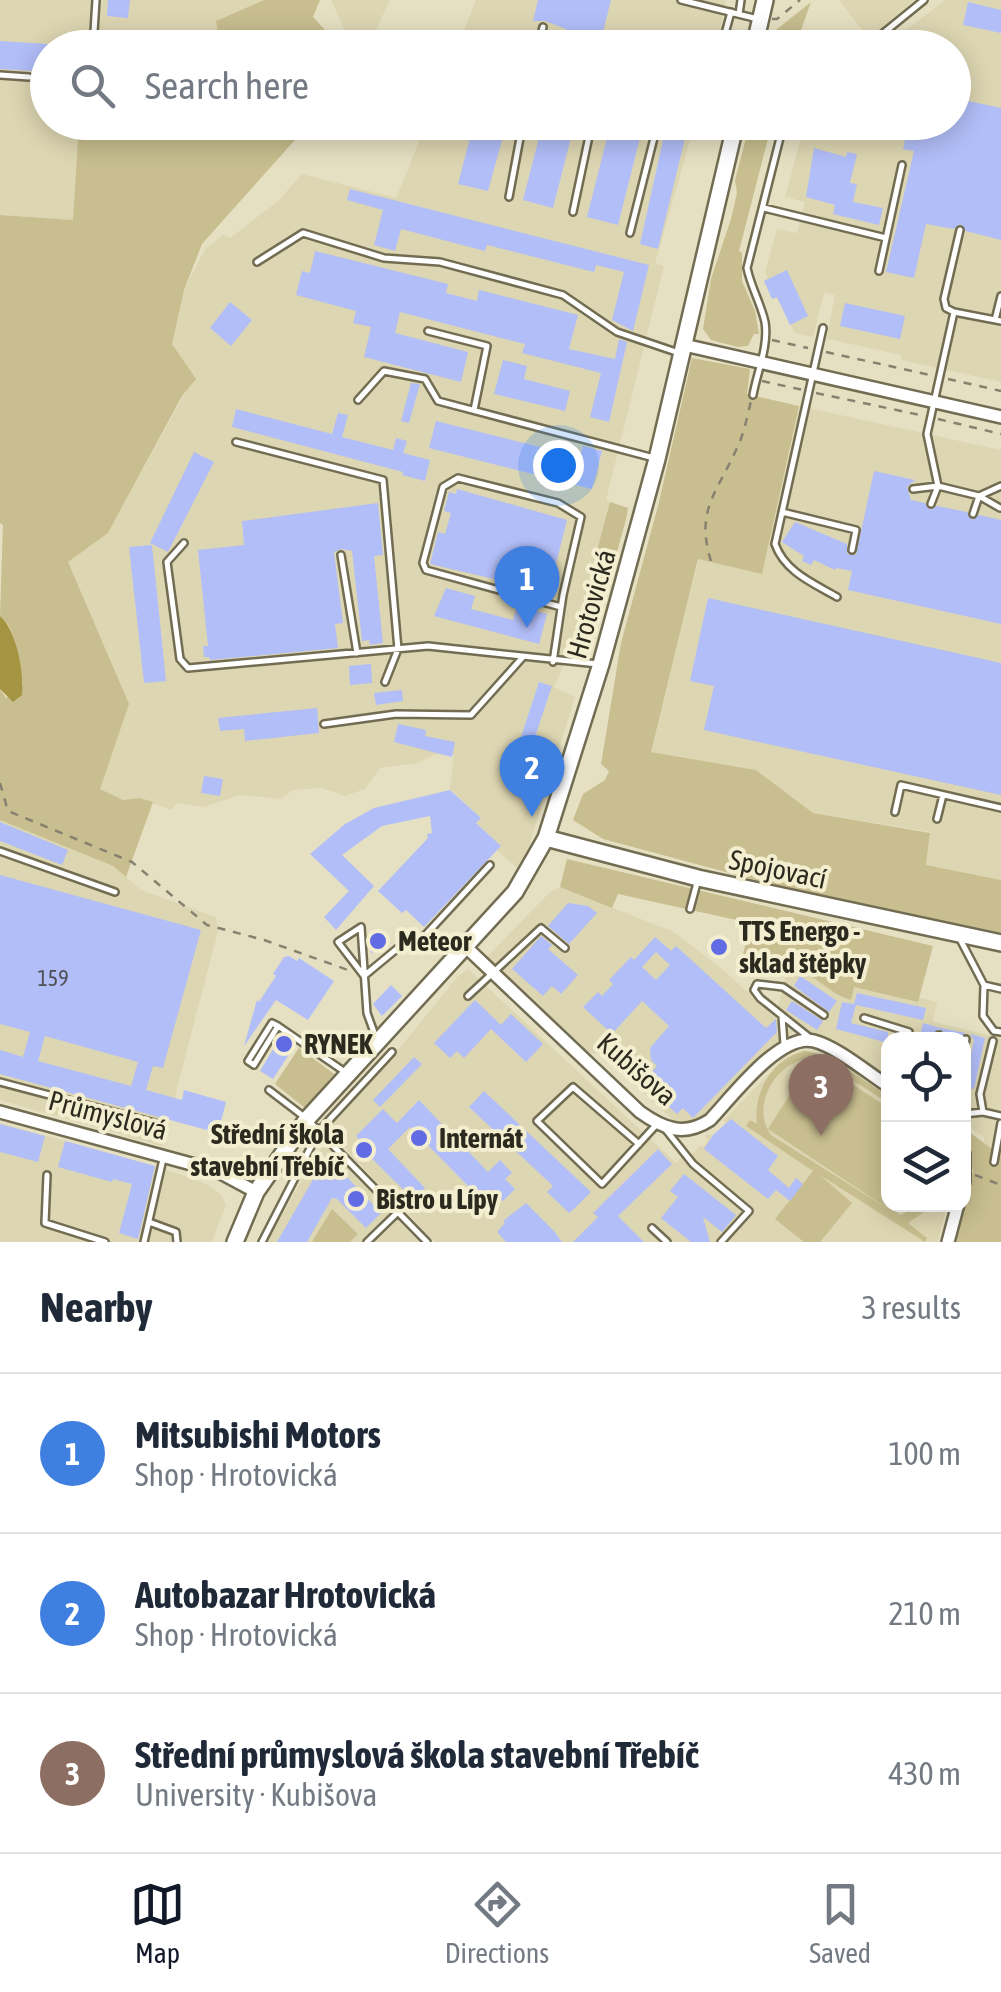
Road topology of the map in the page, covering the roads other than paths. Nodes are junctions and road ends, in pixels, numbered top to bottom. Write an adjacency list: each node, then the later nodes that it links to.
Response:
1 (96, 0): 10 (lane)
2 (680, 0): 6 (lane)
3 (741, 0): 7 (lane)
4 (765, 0): 8 (main road)
5 (924, 0): 14 (lane)
6 (730, 12): 7 (lane); 12 (lane)
7 (739, 14): 8 (lane)
8 (761, 19): 13 (main road)
9 (543, 27): 11 (lane)
10 (94, 30)
11 (542, 30)
12 (726, 30)
13 (758, 30)
14 (887, 30)
15 (0, 75): 16 (lane)
16 (29, 78)
17 (519, 140): 23 (lane)
18 (588, 140): 25 (lane)
19 (653, 140): 27 (lane)
20 (726, 140): 36 (main road, Hrotovická)
21 (780, 140): 24 (lane)
22 (902, 165): 28 (lane)
23 (508, 197)
24 (764, 208): 28 (lane); 37 (lane)
25 (573, 212)
26 (960, 230): 32 (lane)
27 (630, 233)
28 (886, 238): 30 (lane)
29 (256, 262): 36 (lane)
30 (878, 270)
31 (1001, 296): 33 (lane)
32 (954, 312): 33 (lane); 41 (lane)
33 (998, 320)
34 (823, 328): 38 (lane)
35 (428, 331): 42 (lane)
36 (683, 350): 37 (street); 45 (main road, Hrotovická)
37 (760, 362): 38 (street); 39 (lane)
38 (813, 374): 41 (street); 52 (lane)
39 (753, 395)
40 (358, 400): 42 (lane)
41 (934, 402): 43 (street); 46 (lane)
42 (474, 410): 45 (lane)
43 (1001, 416)
44 (236, 442): 59 (lane)
45 (657, 459): 63 (main road, Hrotovická)
46 (938, 486): 48 (lane); 49 (lane); 50 (lane)
47 (1001, 486): 49 (lane)
48 (913, 488)
49 (979, 496): 51 (lane); 53 (lane)
50 (931, 504)
51 (1000, 508)
52 (782, 512): 55 (lane); 57 (lane)
53 (973, 514)
54 (184, 544): 60 (lane)
55 (852, 550)
56 (341, 555): 60 (lane)
57 (837, 597)
58 (561, 607): 58 (lane); 62 (lane)
59 (398, 649): 60 (lane); 61 (lane); 64 (lane)
60 (356, 653)
61 (522, 658): 62 (lane); 65 (lane)
62 (553, 662): 63 (lane)
63 (601, 664): 70 (main road, Hrotovická)
64 (385, 682)
65 (324, 724)
66 (943, 794): 67 (lane); 68 (lane); 69 (lane)
67 (1001, 808)
68 (895, 812)
69 (938, 819)
70 (546, 838): 73 (main road, Spojovací); 78 (main road, Hrotovická)
71 (0, 851): 74 (lane)
72 (490, 865): 81 (lane)
73 (698, 878): 75 (lane); 76 (main road, Spojovací)
74 (115, 892)
75 (690, 909)
76 (958, 934): 77 (main road, Spojovací); 82 (lane)
77 (1001, 944)
78 (466, 947): 80 (street, Kubišova); 90 (main road, Hrotovická)
79 (564, 948): 80 (lane)
80 (492, 970): 84 (lane); 106 (street, Kubišova)
81 (364, 976): 81 (lane); 90 (lane)
82 (984, 985): 83 (lane); 89 (lane)
83 (1001, 989)
84 (468, 996)
85 (824, 1015): 86 (lane)
86 (782, 1017): 91 (lane); 93 (lane)
87 (864, 1018): 88 (lane)
88 (909, 1032)
89 (1001, 1032)
90 (378, 1040): 96 (main road, Hrotovická)
91 (812, 1040): 93 (street, Kubišova); 98 (street)
92 (993, 1041): 101 (lane)
93 (784, 1047): 106 (street, Kubišova)
94 (392, 1052): 105 (lane)
95 (254, 1065): 96 (lane)
96 (348, 1074): 105 (main road, Hrotovická)
97 (0, 1082): 104 (lane)
98 (881, 1082)
99 (270, 1090): 105 (lane)
100 (0, 1112): 108 (street, Průmyslová)
101 (983, 1112): 102 (lane); 103 (lane)
102 (971, 1113)
103 (1001, 1119): 109 (lane)
104 (155, 1124)
105 (313, 1125): 111 (main road, Hrotovická); 112 (lane); 120 (lane)
106 (661, 1126): 107 (lane); 124 (lane)
107 (639, 1144): 107 (lane)
108 (164, 1156): 111 (street, Průmyslová); 114 (lane)
109 (994, 1162)
110 (47, 1176): 116 (lane)
111 (256, 1192): 119 (main road, Hrotovická)
112 (398, 1212): 121 (lane); 122 (lane)
113 (956, 1212): 125 (street)
114 (148, 1222): 117 (lane); 118 (lane)
115 (652, 1228): 123 (lane)
116 (105, 1242)
117 (144, 1242)
118 (178, 1242)
119 (235, 1242)
120 (262, 1242)
121 (367, 1242)
122 (428, 1242)
123 (668, 1242)
124 (721, 1242)
125 (948, 1242)

